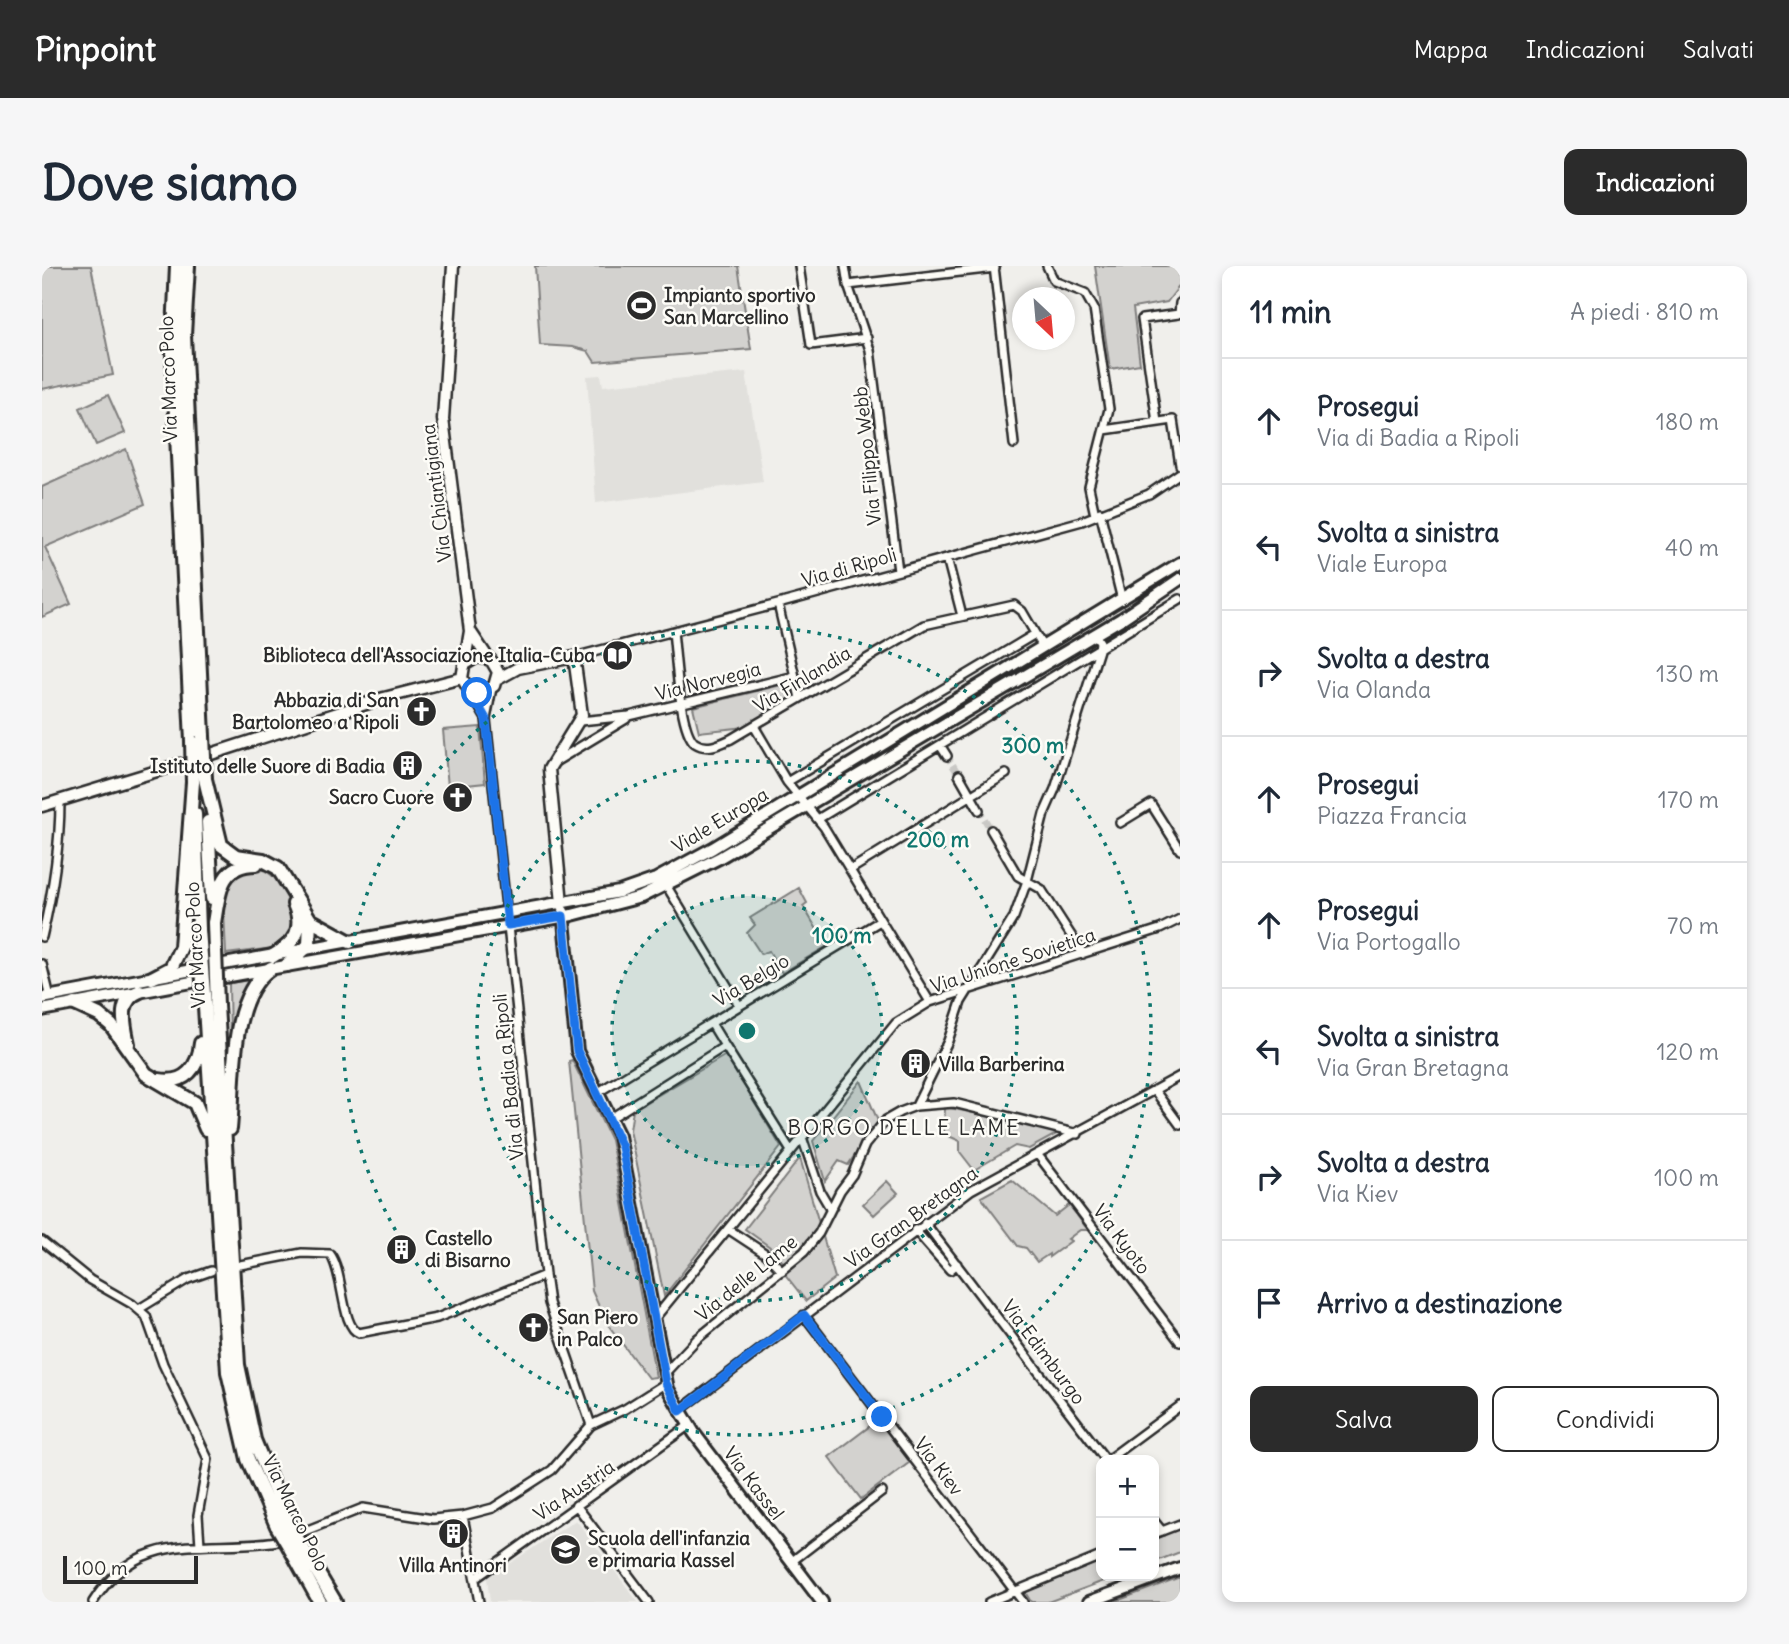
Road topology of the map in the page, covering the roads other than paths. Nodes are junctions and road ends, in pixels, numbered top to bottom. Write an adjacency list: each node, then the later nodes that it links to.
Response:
1 (177, 266): 46 (highway, Via Marco Polo)
2 (188, 266): 46 (highway, Via Marco Polo)
3 (453, 266): 26 (street, Via Chiantigiana)
4 (799, 266): 11 (street)
5 (845, 266): 8 (street, Via Filippo Webb)
6 (1047, 266): 13 (street)
7 (995, 267): 8 (street); 14 (street)
8 (848, 285): 11 (street, Via Filippo Webb)
9 (1180, 303): 10 (street)
10 (1179, 314): 12 (street)
11 (867, 338): 20 (street, Via Filippo Webb)
12 (1157, 422): 13 (street); 15 (street)
13 (1104, 430): 17 (street)
14 (1014, 444)
15 (1180, 465)
16 (1180, 473): 17 (street, Via di Ripoli)
17 (1097, 513): 18 (street, Via di Ripoli); 23 (street)
18 (947, 558): 20 (street, Via di Ripoli); 25 (street)
19 (1180, 563): 23 (main road, Viale Europa)
20 (898, 571): 24 (street, Via di Ripoli)
21 (1180, 579): 29 (main road, Viale Europa)
22 (1180, 599): 31 (street)
23 (1122, 600): 30 (main road, Viale Europa)
24 (778, 604): 27 (street, Via di Ripoli); 36 (street)
25 (962, 616): 28 (street, Via Finlandia); 40 (street, Via Finlandia)
26 (470, 631): 33 (street, Via Chiantigiana); 34 (street, Via Chiantigiana)
27 (673, 632): 32 (street, Via di Ripoli); 41 (street)
28 (1035, 634): 30 (street); 55 (street, Viale Europa)
29 (1095, 634): 31 (street); 60 (main road, Viale Europa)
30 (1043, 647): 56 (main road, Viale Europa)
31 (1099, 650): 47 (street); 67 (street)
32 (574, 657): 35 (street, Via di Ripoli); 44 (street)
33 (490, 660): 34 (street); 35 (street, Via di Ripoli); 38 (street)
34 (464, 665): 37 (street)
35 (518, 668): 38 (street, Via di Ripoli)
36 (795, 676): 40 (street); 41 (street, Via Norvegia)
37 (461, 678): 39 (street); 48 (street)
38 (495, 683): 39 (street); 43 (street, Via di Badia a Ripoli)
39 (470, 691): 43 (street, Via di Badia a Ripoli)
40 (800, 698): 45 (street, Via Finlandia)
41 (682, 705): 42 (street, Via Norvegia); 45 (street, Via Finlandia)
42 (629, 716): 44 (street, Via Norvegia); 51 (street, Via Norvegia)
43 (486, 719): 70 (street, Via di Badia a Ripoli)
44 (580, 721): 51 (street)
45 (754, 726): 55 (street)
46 (197, 739): 54 (highway, Via Marco Polo, bridge)
47 (940, 745): 49 (street); 62 (street)
48 (211, 754)
49 (947, 756)
50 (180, 764): 58 (street)
51 (549, 765): 69 (street)
52 (1006, 774): 57 (street)
53 (959, 775): 57 (street)
54 (199, 780): 73 (highway); 75 (highway, Via Marco Polo); 86 (highway); 93 (highway, Via Marco Polo, bridge)
55 (787, 782): 56 (street)
56 (797, 795): 60 (street); 69 (main road, Viale Europa)
57 (971, 795): 61 (street); 66 (street)
58 (60, 801): 59 (street); 77 (street)
59 (42, 806)
60 (808, 806): 62 (street); 68 (main road, Viale Europa)
61 (979, 810)
62 (818, 818): 66 (street)
63 (1120, 823): 65 (street)
64 (991, 830): 67 (street)
65 (1180, 850)
66 (850, 870): 74 (street)
67 (1027, 881): 80 (street); 88 (street)
68 (666, 885): 71 (main road, Viale Europa); 92 (street)
69 (562, 903): 70 (main road, Viale Europa); 71 (main road, Via Kassel)
70 (507, 913): 76 (street, Via di Badia a Ripoli); 78 (main road, Viale Europa)
71 (563, 916): 76 (main road, Viale Europa); 101 (main road, Via Kassel)
72 (1180, 919): 80 (street, Via Unione Sovietica)
73 (310, 920): 78 (highway); 79 (highway)
74 (880, 921): 90 (street); 92 (street, Via Belgio)
75 (214, 923): 81 (highway); 93 (highway, Via Marco Polo, bridge)
76 (508, 925): 84 (main road, Viale Europa); 119 (street, Via di Badia a Ripoli)
77 (42, 937)
78 (350, 942): 79 (main road, Viale Europa)
79 (304, 951): 81 (main road, Viale Europa); 84 (highway)
80 (1083, 954): 88 (street, Via Unione Sovietica)
81 (272, 962): 83 (main road, Viale Europa); 84 (main road, Viale Europa); 85 (main road, Viale Europa); 109 (highway)
82 (42, 964): 89 (street)
83 (224, 964)
84 (287, 965)
85 (224, 977)
86 (152, 978): 87 (main road); 89 (main road)
87 (140, 991): 91 (main road); 97 (highway)
88 (968, 991): 90 (street, Via Unione Sovietica); 102 (street)
89 (50, 997)
90 (930, 1002): 106 (street, Via Unione Sovietica)
91 (75, 1004): 94 (main road); 97 (highway)
92 (739, 1005): 95 (street, Via Belgio)
93 (211, 1006): 99 (highway); 109 (highway, Via Marco Polo)
94 (42, 1010)
95 (710, 1023): 96 (street); 101 (street, Via Belgio)
96 (725, 1046): 103 (street); 107 (street)
97 (129, 1048): 99 (highway)
98 (1180, 1076): 100 (street, Via Gran Bretagna)
99 (152, 1079): 109 (highway)
100 (1155, 1091): 104 (street); 105 (street, Via Gran Bretagna)
101 (597, 1093): 103 (main road, Via Kassel)
102 (916, 1106): 105 (street, Via delle Lame); 110 (street, Via delle Lame)
103 (611, 1118): 122 (main road, Via Kassel)
104 (1180, 1125)
105 (1078, 1134): 108 (street, Via Gran Bretagna)
106 (802, 1137): 107 (street, Via Unione Sovietica); 110 (street)
107 (791, 1151): 112 (street, Via Unione Sovietica)
108 (1038, 1155): 111 (street, Via Gran Bretagna); 123 (street, Via Kyoto)
109 (221, 1169): 136 (highway, Via Marco Polo, bridge)
110 (830, 1208): 118 (street, Via delle Lame)
111 (925, 1223): 113 (street, Via Gran Bretagna); 115 (street, Via Edimburgo)
112 (728, 1229): 118 (street); 122 (street, Via Unione Sovietica)
113 (915, 1230): 115 (street, Via Edimburgo); 121 (street, Via Gran Bretagna)
114 (42, 1241): 120 (street)
115 (957, 1264): 129 (street, Via Edimburgo)
116 (240, 1265): 119 (street)
117 (211, 1271): 120 (street)
118 (782, 1271): 124 (street, Via delle Lame)
119 (545, 1275): 127 (street, Via di Badia a Ripoli)
120 (139, 1308): 137 (street)
121 (804, 1315): 126 (street, Via Gran Bretagna); 142 (street, Via Kiev)
122 (655, 1318): 124 (main road, Via Kassel)
123 (1180, 1342)
124 (665, 1378): 126 (main road, Via Kassel); 127 (street, Via delle Lame)
125 (1180, 1406): 130 (street)
126 (680, 1411): 128 (main road, Via Kassel)
127 (591, 1425): 133 (street, Via delle Lame)
128 (688, 1426): 132 (street, Via Austria); 139 (main road, Via Kassel)
129 (1102, 1455)
130 (1113, 1455)
131 (882, 1492): 139 (street)
132 (576, 1505): 141 (street, Via Austria); 147 (street)
133 (463, 1516): 136 (street, Via delle Lame); 141 (street)
134 (1180, 1524): 135 (street)
135 (1159, 1533)
136 (292, 1541): 137 (street, Via delle Lame); 144 (highway, Via Marco Polo); 145 (highway, Via Marco Polo)
137 (200, 1545): 143 (street, Via delle Lame)
138 (1096, 1558): 142 (street)
139 (791, 1562): 148 (main road, Via Kassel)
140 (1180, 1568): 151 (main road)
141 (476, 1578): 146 (street)
142 (1015, 1592): 149 (street); 150 (street, Via Kiev)
143 (93, 1602)
144 (320, 1602)
145 (335, 1602)
146 (479, 1602)
147 (649, 1602)
148 (822, 1602)
149 (989, 1602)
150 (1023, 1602)
151 (1089, 1602)

